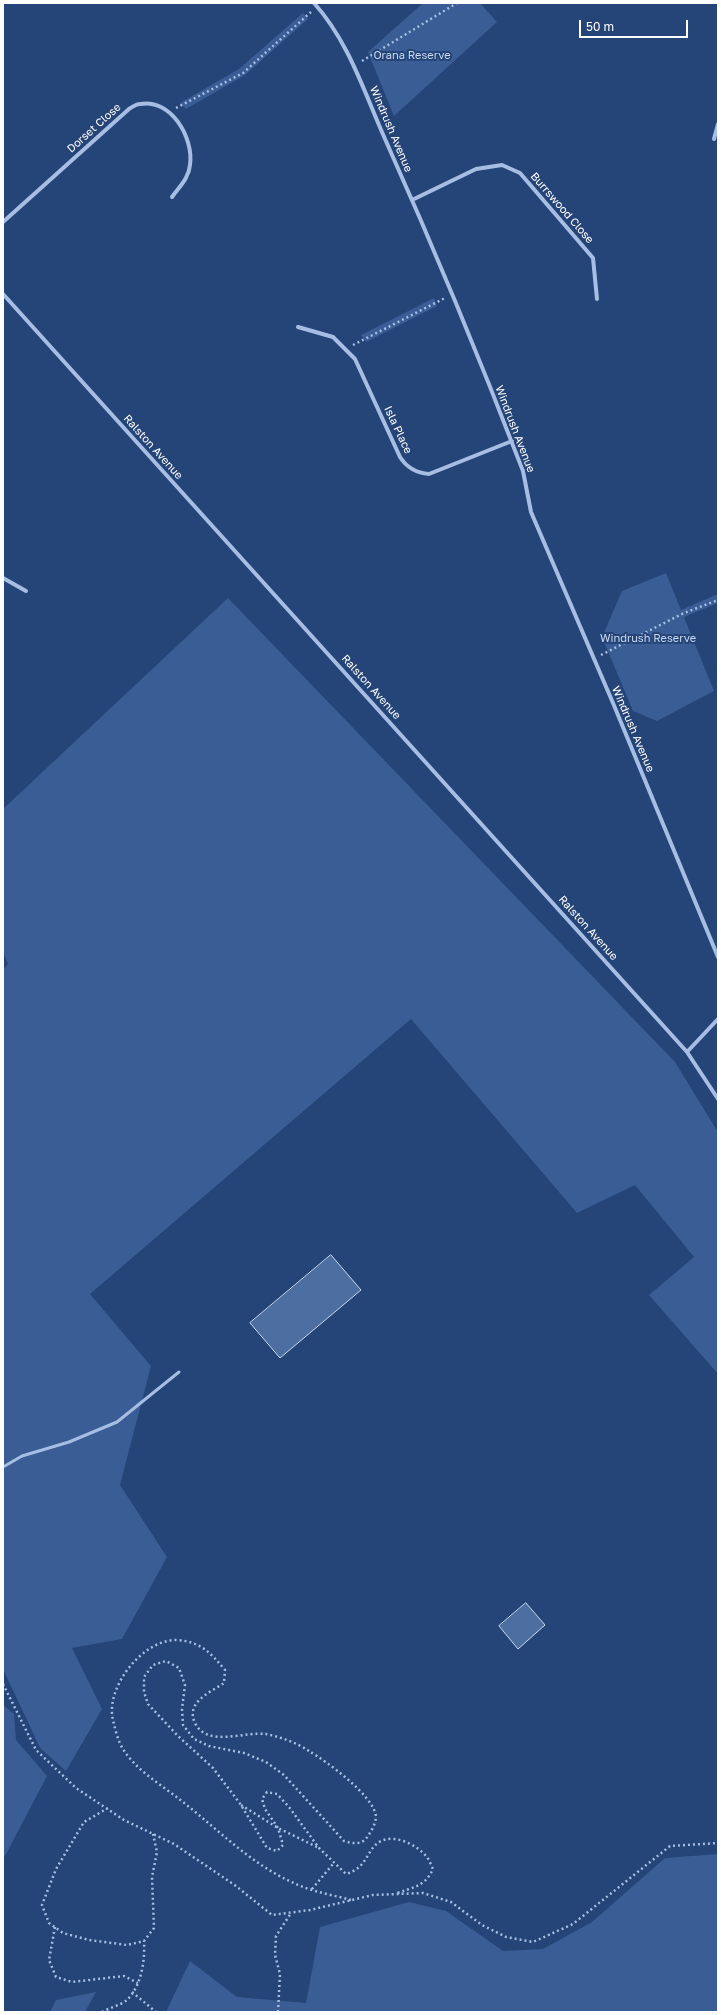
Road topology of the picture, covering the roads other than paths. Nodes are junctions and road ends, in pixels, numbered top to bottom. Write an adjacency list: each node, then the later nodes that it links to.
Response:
1 (316, 5): 5 (street, Windrush Avenue)
2 (718, 124): 3 (street)
3 (714, 139)
4 (172, 197): 6 (street, Dorset Close)
5 (412, 200): 8 (street, Burrswood Close); 10 (street, Windrush Avenue)
6 (3, 222)
7 (3, 294): 15 (street, Ralston Avenue)
8 (597, 299)
9 (298, 327): 10 (street, Isla Place)
10 (512, 441): 13 (street, Windrush Avenue)
11 (3, 578): 12 (street)
12 (26, 591)
13 (718, 957)
14 (718, 1019): 15 (street)
15 (688, 1052): 16 (street, Ralston Avenue)
16 (718, 1098)
17 (179, 1372): 18 (lane)
18 (3, 1466)

